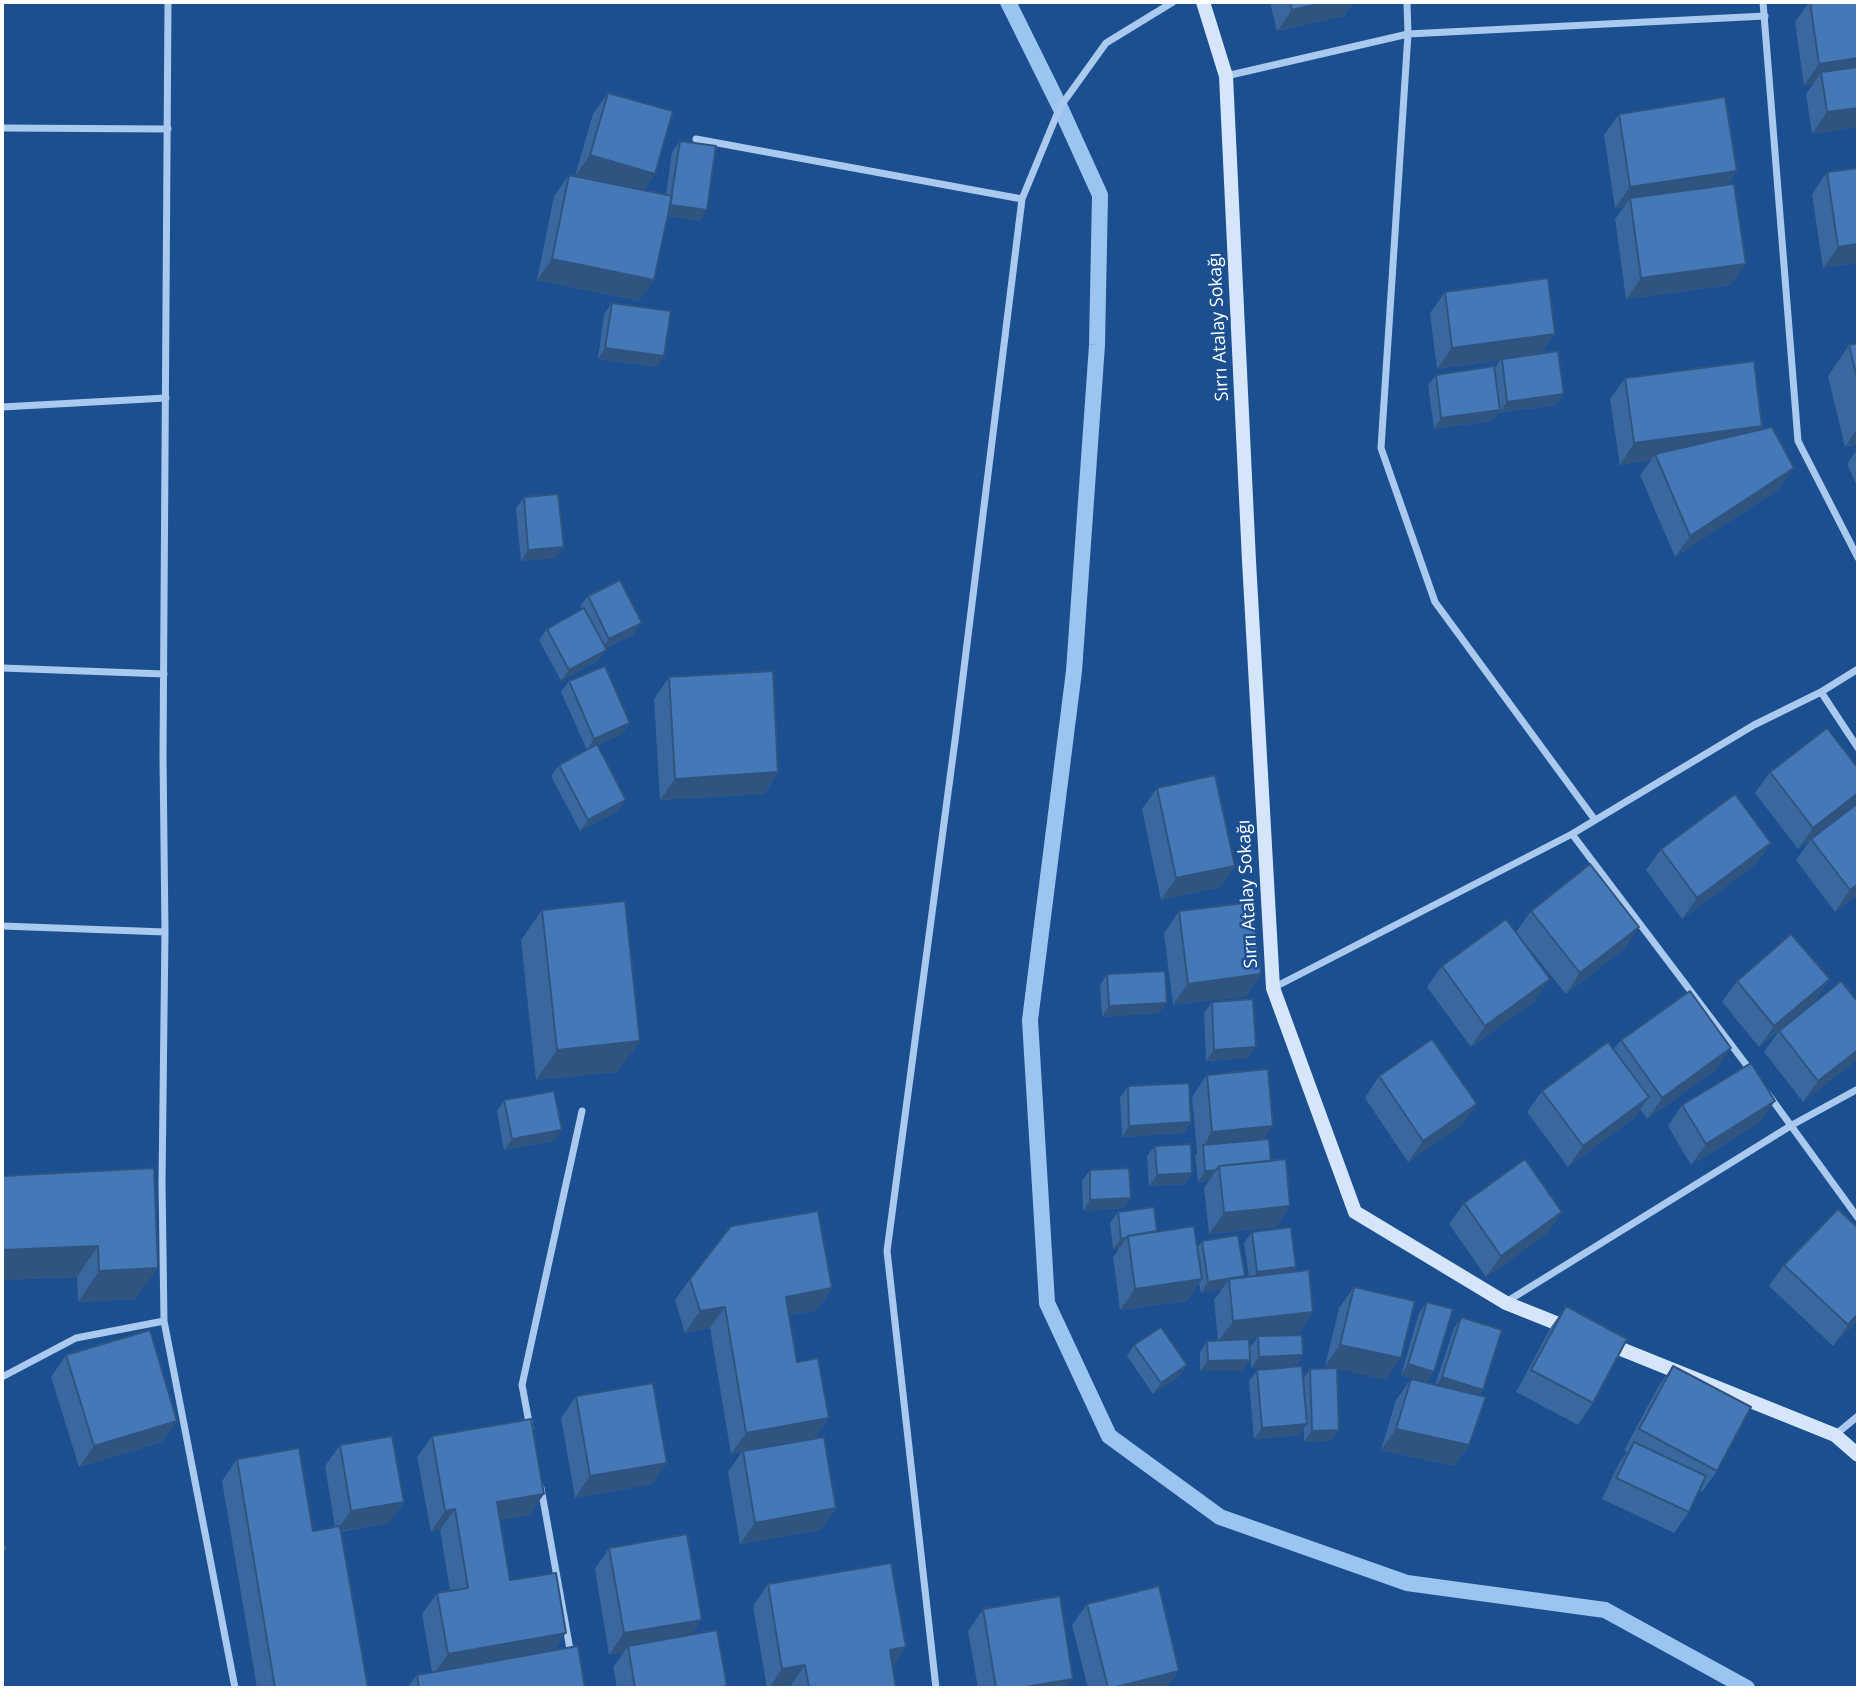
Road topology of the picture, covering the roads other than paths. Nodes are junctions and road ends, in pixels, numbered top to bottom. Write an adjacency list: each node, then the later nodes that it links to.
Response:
1 (168, 2): 10 (street)
2 (1173, 2): 12 (street)
3 (1203, 2): 8 (main road, Sırrı Atalay Sokağı)
4 (1407, 2): 7 (street)
5 (1763, 2): 6 (street)
6 (1765, 16): 7 (street); 15 (street)
7 (1408, 34): 8 (street); 21 (street)
8 (1226, 76): 25 (main road, Sırrı Atalay Sokağı)
9 (2, 128): 10 (street)
10 (168, 129): 13 (street)
11 (696, 139): 12 (street)
12 (1022, 199): 42 (street)
13 (166, 398): 14 (street); 18 (street)
14 (2, 407)
15 (1858, 558)
16 (2, 668): 18 (street)
17 (1858, 669): 19 (street)
18 (163, 674): 24 (street)
19 (1821, 692): 20 (street); 21 (street)
20 (1858, 748)
21 (1595, 821): 22 (street)
22 (1572, 834): 25 (street); 28 (street)
23 (2, 926): 24 (street)
24 (165, 932): 29 (street)
25 (1273, 988): 32 (main road, Sırrı Atalay Sokağı)
26 (1858, 1088): 28 (street)
27 (582, 1111): 37 (street)
28 (1792, 1125): 31 (street); 32 (street)
29 (162, 1183): 30 (street); 33 (street)
30 (149, 1184)
31 (1858, 1218)
32 (1506, 1303): 36 (main road, Sırrı Atalay Sokağı)
33 (164, 1321): 34 (street); 41 (street)
34 (2, 1377)
35 (1858, 1416): 36 (street)
36 (1835, 1435): 38 (main road, Sırrı Atalay Sokağı)
37 (532, 1440)
38 (1858, 1455)
39 (539, 1482): 40 (street)
40 (572, 1661)
41 (235, 1688)
42 (936, 1688)

